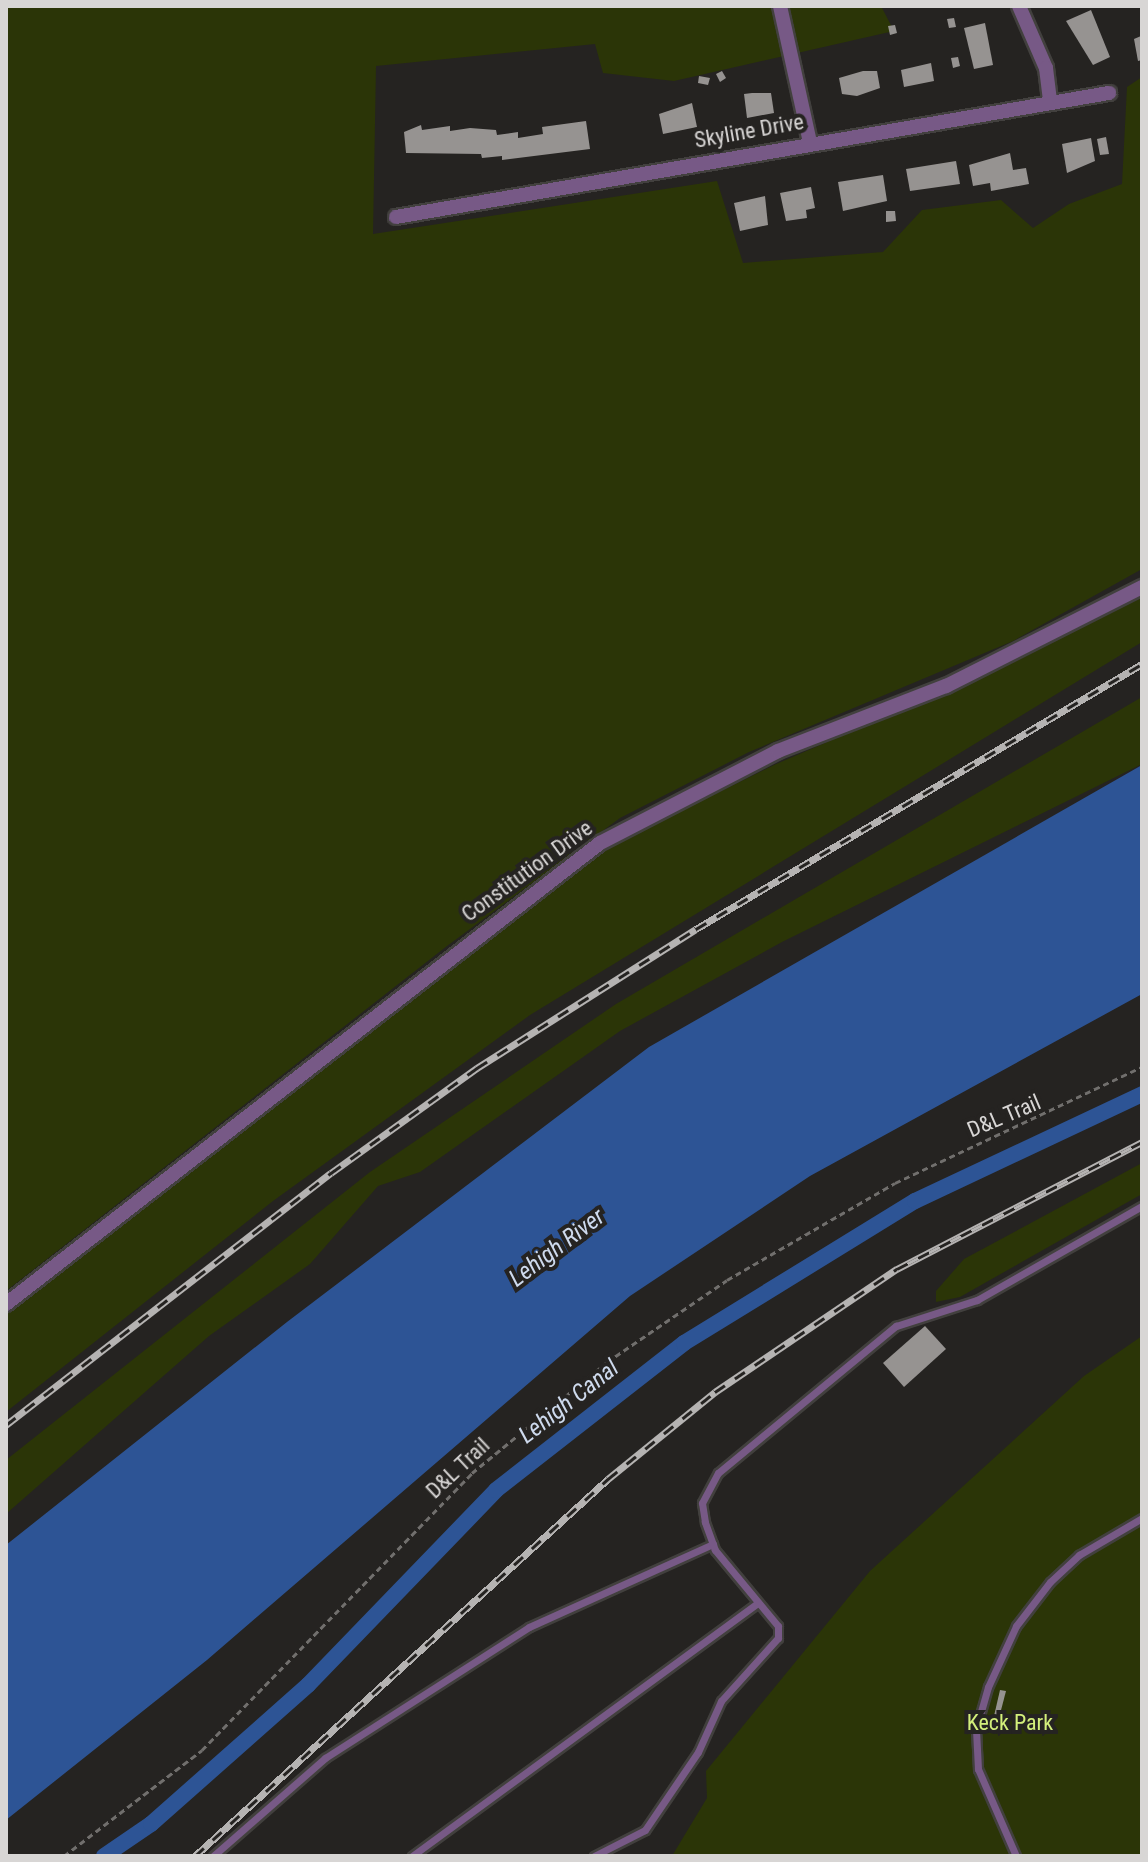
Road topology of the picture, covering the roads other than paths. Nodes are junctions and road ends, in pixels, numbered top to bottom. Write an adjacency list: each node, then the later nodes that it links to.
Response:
1 (780, 6): 5 (street)
2 (1019, 6): 4 (street)
3 (1109, 93): 4 (street, Skyline Drive)
4 (1050, 100): 5 (street, Skyline Drive)
5 (810, 143): 6 (street, Skyline Drive)
6 (396, 217)
7 (1142, 587): 9 (street, Constitution Drive)
8 (1142, 1206): 11 (lane)
9 (6, 1304)
10 (1142, 1518): 16 (lane)
11 (713, 1544): 12 (lane); 13 (lane)
12 (758, 1603): 14 (lane); 15 (lane)
13 (213, 1856)
14 (412, 1856)
15 (594, 1856)
16 (1016, 1856)

